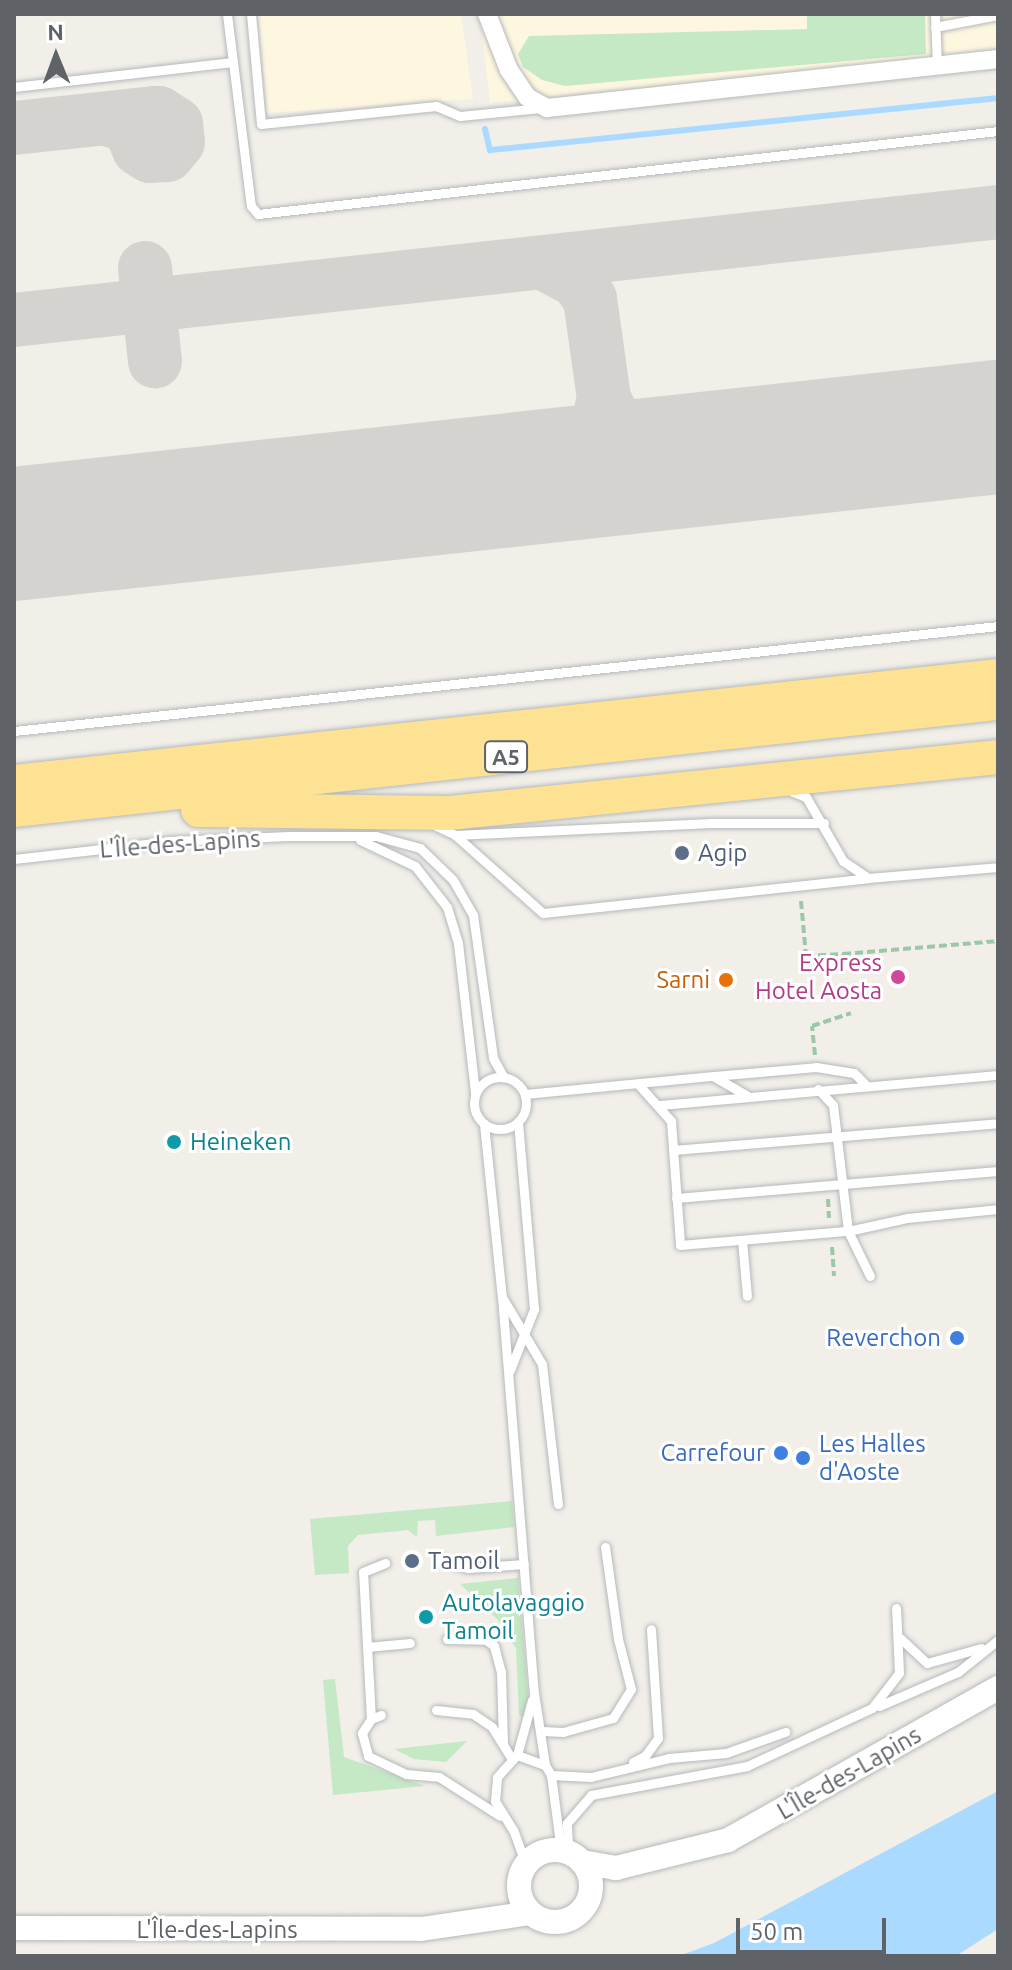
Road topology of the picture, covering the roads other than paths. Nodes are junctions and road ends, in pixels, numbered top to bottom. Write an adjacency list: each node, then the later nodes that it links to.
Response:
1 (227, 14): 9 (lane)
2 (251, 14): 12 (lane)
3 (487, 14): 4 (lane); 12 (street)
4 (501, 14)
5 (935, 14): 7 (lane)
6 (998, 15): 7 (lane)
7 (935, 27): 10 (lane)
8 (998, 59): 10 (street)
9 (233, 62): 11 (lane); 13 (lane)
10 (937, 65): 12 (street)
11 (14, 87)
12 (547, 108)
13 (998, 131)
14 (998, 626): 17 (lane)
15 (998, 676): 19 (highway, A5)
16 (998, 703): 21 (highway, A5)
17 (14, 731)
18 (998, 757): 20 (highway, A5)
19 (14, 782)
20 (731, 785): 22 (highway, A5); 23 (lane)
21 (14, 810)
22 (410, 814): 24 (highway, A5); 26 (lane)
23 (824, 823): 26 (lane); 29 (lane)
24 (14, 824)
25 (346, 835): 27 (lane, L'Île-des-Lapins); 31 (lane, L'Île-des-Lapins); 36 (lane, L'Île-des-Lapins)
26 (455, 835): 29 (lane)
27 (14, 859)
28 (998, 867): 29 (lane)
29 (868, 878)
30 (998, 1075): 34 (lane)
31 (503, 1076): 36 (lane); 37 (lane)
32 (713, 1076): 33 (lane); 34 (lane); 38 (lane)
33 (638, 1084): 37 (lane); 39 (lane)
34 (865, 1084): 35 (lane)
35 (818, 1089): 38 (lane); 43 (lane)
36 (475, 1093): 42 (lane, L'Île-des-Lapins)
37 (525, 1094): 40 (lane)
38 (747, 1096): 39 (lane)
39 (660, 1105): 44 (lane)
40 (518, 1122): 42 (lane); 54 (lane)
41 (998, 1123): 43 (lane)
42 (484, 1124): 53 (lane, L'Île-des-Lapins)
43 (838, 1137): 44 (lane); 46 (lane)
44 (673, 1150): 47 (lane)
45 (998, 1171): 46 (lane)
46 (843, 1185): 47 (lane); 49 (lane)
47 (676, 1198): 50 (lane)
48 (998, 1209): 49 (lane)
49 (848, 1231): 50 (lane); 51 (lane)
50 (742, 1240): 52 (lane)
51 (870, 1276)
52 (747, 1296)
53 (502, 1297): 54 (lane); 55 (lane, L'Île-des-Lapins)
54 (524, 1336): 55 (lane); 56 (lane)
55 (509, 1373): 60 (lane, L'Île-des-Lapins)
56 (558, 1504)
57 (605, 1547): 71 (lane)
58 (440, 1559): 60 (lane)
59 (385, 1563): 66 (lane)
60 (524, 1564): 68 (lane, L'Île-des-Lapins)
61 (896, 1608): 63 (lane)
62 (651, 1629): 76 (lane)
63 (899, 1637): 69 (lane); 69 (lane)
64 (447, 1639): 73 (lane)
65 (410, 1643): 66 (lane)
66 (367, 1647): 78 (lane)
67 (998, 1688): 80 (street, L'Île-des-Lapins)
68 (534, 1693): 71 (lane); 74 (lane)
69 (872, 1708): 79 (lane)
70 (436, 1710): 73 (lane)
71 (542, 1731): 75 (lane)
72 (785, 1732): 76 (lane)
73 (503, 1743): 74 (lane)
74 (514, 1756): 75 (lane); 78 (lane)
75 (545, 1765): 77 (lane)
76 (619, 1769): 77 (lane)
77 (551, 1775): 79 (lane)
78 (500, 1816): 81 (lane)
79 (573, 1856): 80 (street, L'Île-des-Lapins); 81 (street, L'Île-des-Lapins); 82 (street)
80 (650, 1862): 82 (street, L'Île-des-Lapins)
81 (522, 1877): 83 (street); 85 (street, L'Île-des-Lapins)
82 (590, 1897): 83 (street, L'Île-des-Lapins)
83 (531, 1913): 85 (street, L'Île-des-Lapins)
84 (14, 1928): 85 (street, L'Île-des-Lapins)
85 (421, 1929)

